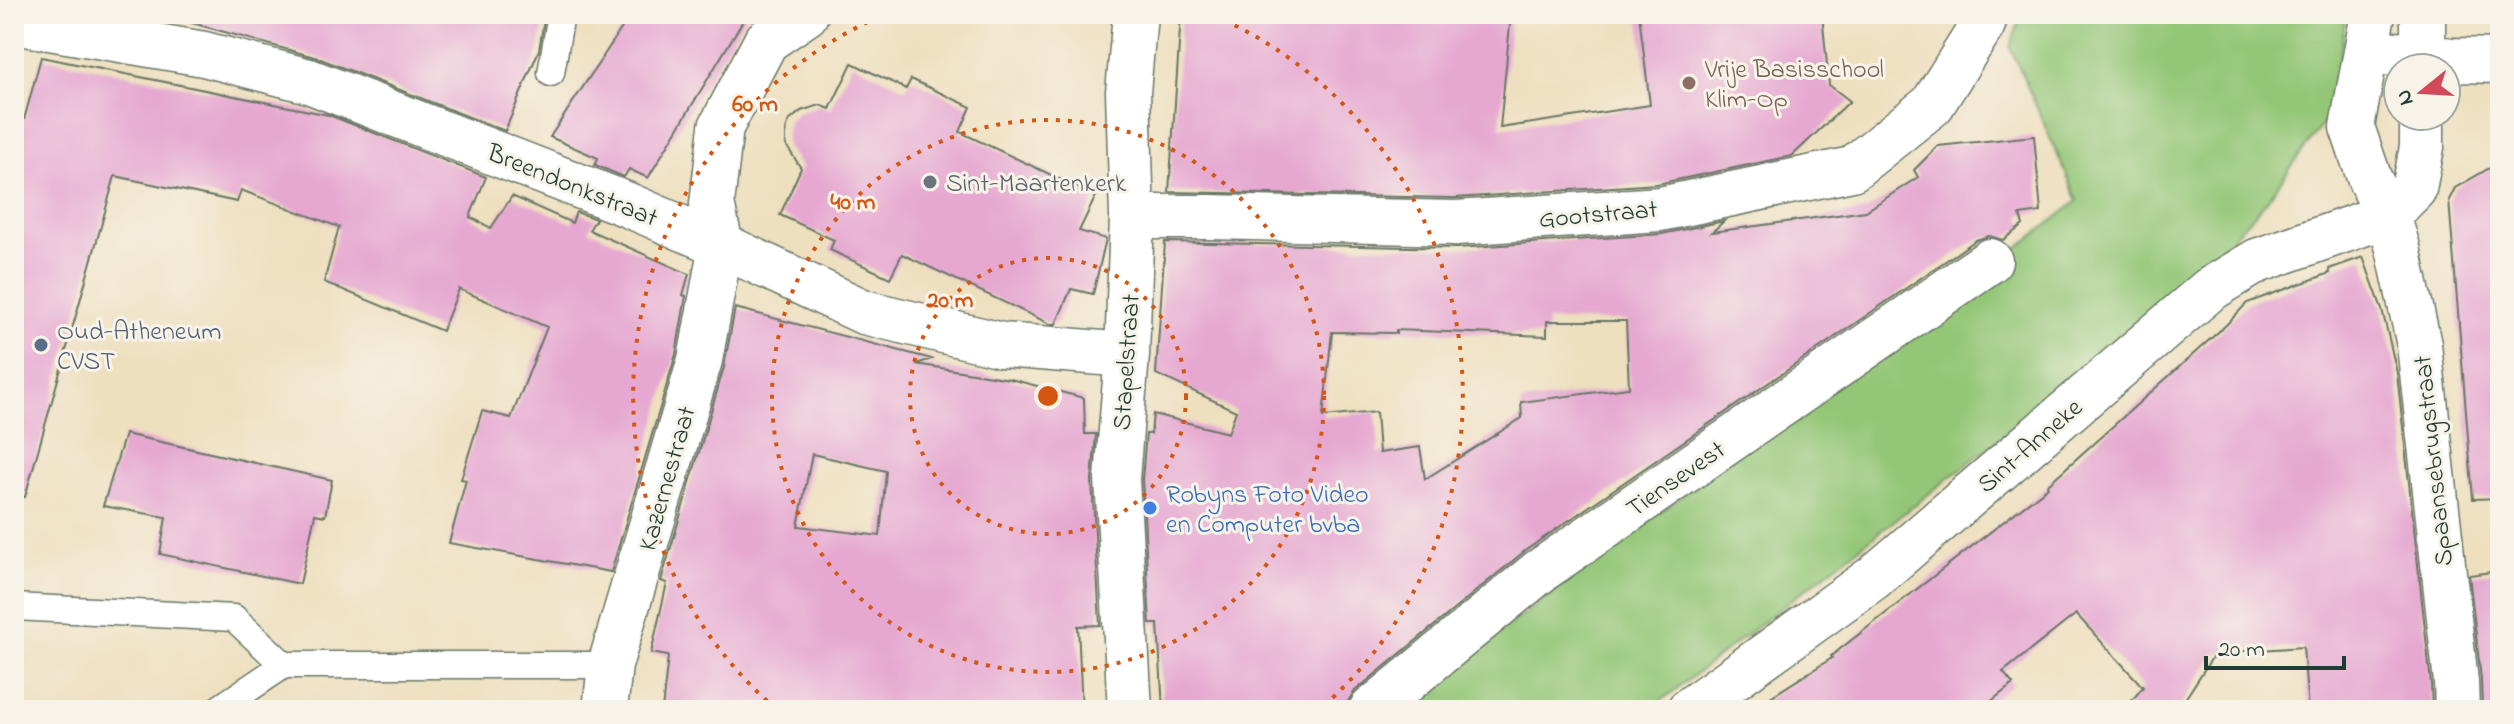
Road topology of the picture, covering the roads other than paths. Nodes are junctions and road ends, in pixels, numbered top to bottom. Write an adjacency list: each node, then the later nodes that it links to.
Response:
1 (561, 14): 12 (lane)
2 (806, 14): 16 (street)
3 (1135, 14): 15 (street, Stapelstraat)
4 (1986, 14): 15 (street, Gootstraat)
5 (2423, 14): 9 (street)
6 (14, 22): 16 (street, Breendonkstraat)
7 (2369, 32): 8 (street); 14 (street, Spaansebrugstraat)
8 (2405, 52)
9 (2423, 52)
10 (2462, 60): 11 (street)
11 (2500, 61)
12 (551, 73)
13 (2422, 132): 14 (street)
14 (2388, 215): 26 (street, Sint-Anneke); 27 (street, Spaansebrugstraat)
15 (1132, 217): 18 (street, Stapelstraat)
16 (721, 245): 18 (street, Breendonkstraat); 21 (street, Kazernestraat)
17 (1990, 261): 25 (street, Tiensevest)
18 (1127, 355): 24 (street, Stapelstraat)
19 (14, 607): 20 (lane)
20 (284, 665): 21 (lane); 22 (lane)
21 (610, 665): 23 (street, Kazernestraat)
22 (217, 710)
23 (605, 710)
24 (1130, 710)
25 (1371, 710)
26 (1689, 710)
27 (2457, 710)

